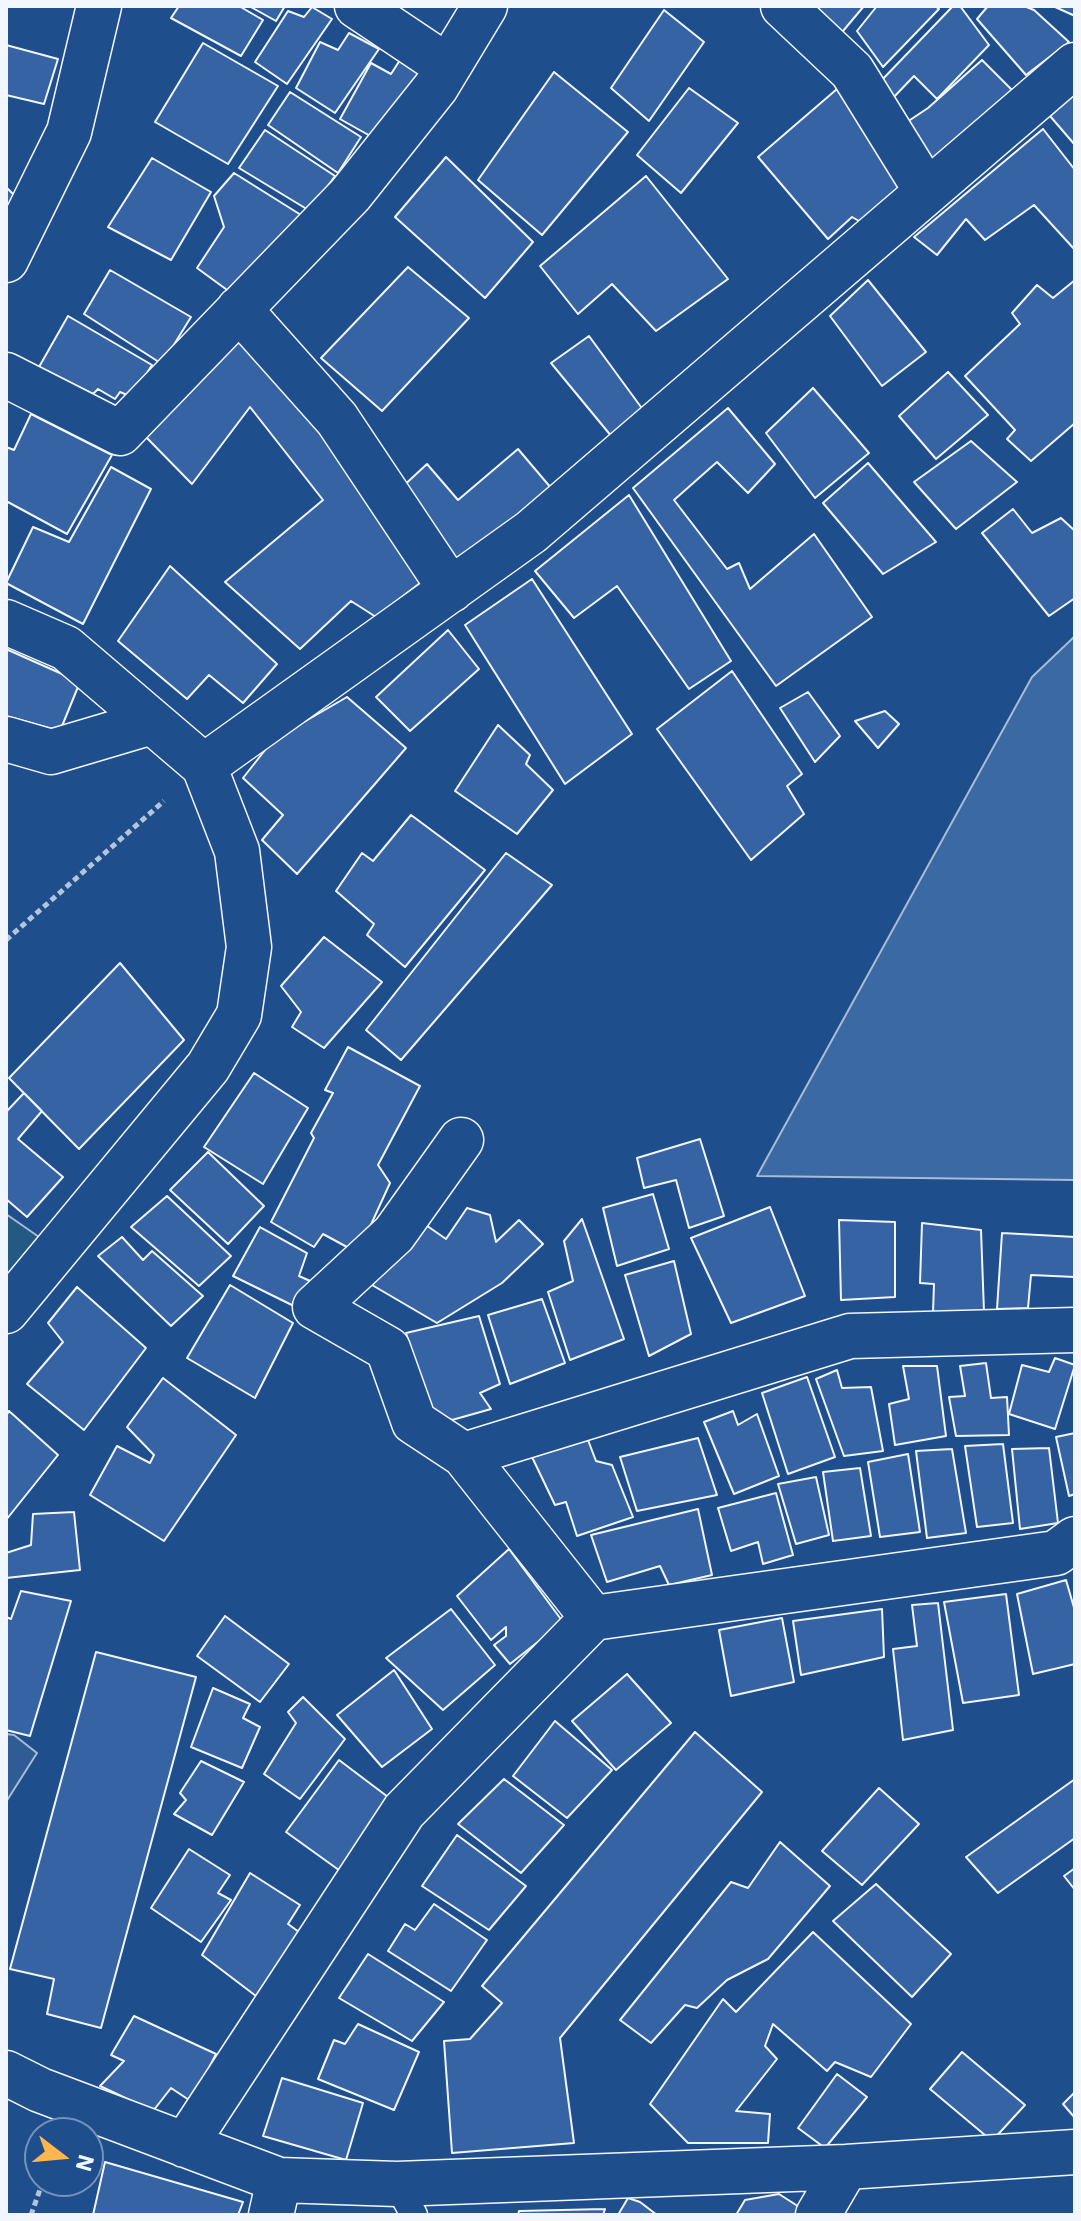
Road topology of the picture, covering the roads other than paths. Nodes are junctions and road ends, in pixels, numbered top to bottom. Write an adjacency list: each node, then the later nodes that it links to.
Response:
1 (99, 6): 8 (street)
2 (357, 6): 6 (street)
3 (485, 6): 6 (street)
4 (783, 6): 7 (street)
5 (1075, 65): 7 (street)
6 (448, 67): 9 (street)
7 (927, 192): 11 (street)
8 (6, 260)
9 (239, 309): 10 (street); 11 (street)
10 (6, 375)
11 (451, 590): 15 (street)
12 (6, 622): 13 (street)
13 (152, 722): 14 (street); 15 (street)
14 (6, 739)
15 (204, 766): 17 (street)
16 (461, 1140): 19 (street)
17 (6, 1311)
18 (1075, 1330): 19 (street)
19 (464, 1455): 21 (street)
20 (1075, 1539): 21 (street)
21 (593, 1618): 23 (street)
22 (6, 2073): 23 (street)
23 (185, 2145): 26 (street)
24 (1075, 2152): 25 (street)
25 (846, 2167): 27 (street); 28 (street)
26 (275, 2197): 27 (street)
27 (406, 2200)
28 (818, 2215)

